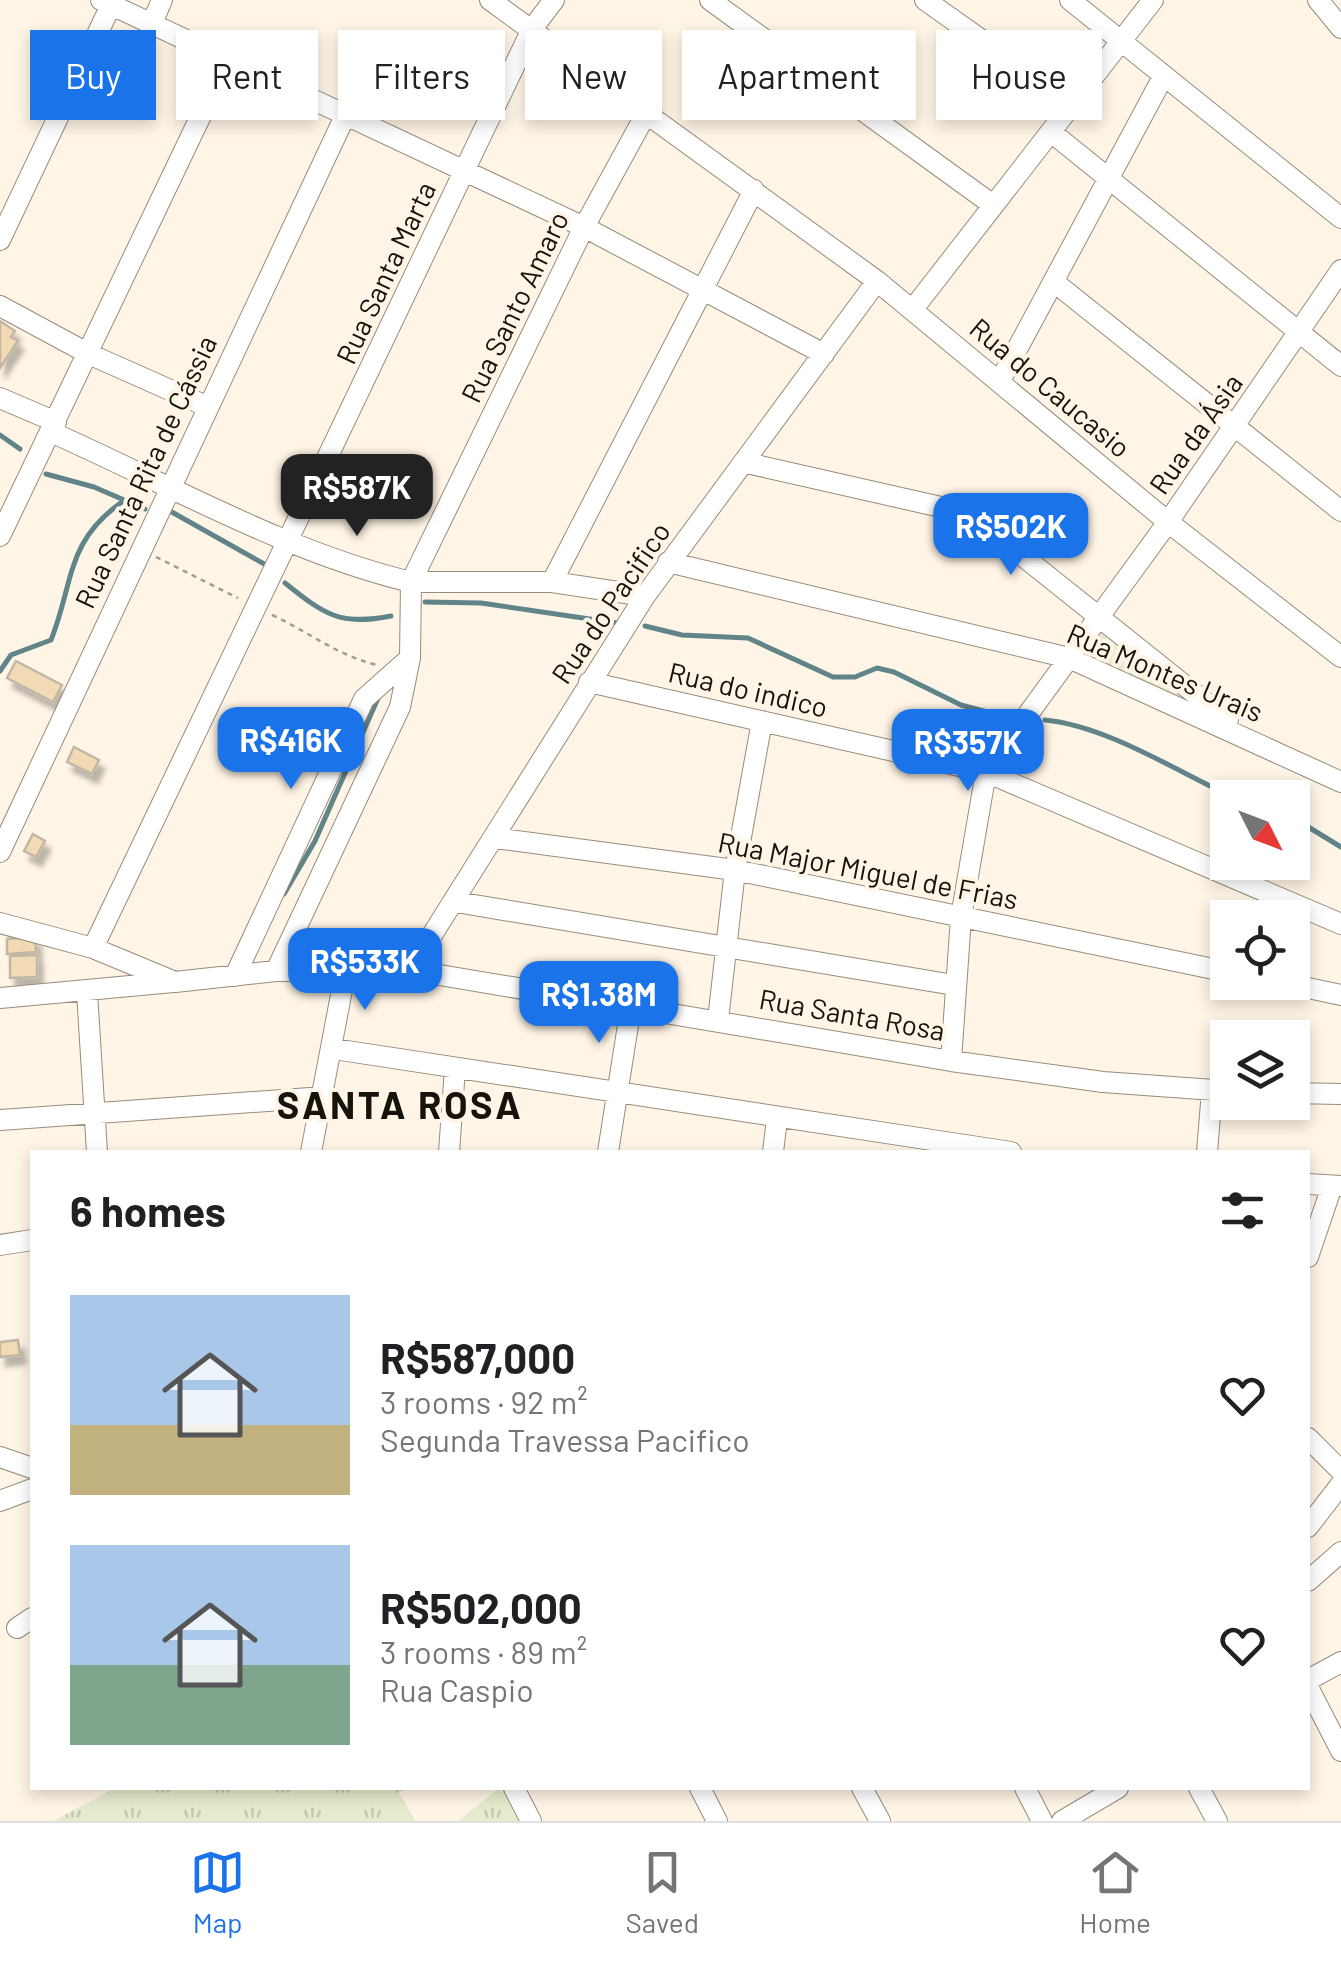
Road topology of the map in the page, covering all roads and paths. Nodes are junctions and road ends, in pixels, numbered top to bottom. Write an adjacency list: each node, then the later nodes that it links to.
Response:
1 (162, 0): 10 (street)
2 (490, 0): 12 (street, Rua do Caucasio)
3 (554, 0): 12 (street, Rua Santa Marta)
4 (710, 0): 28 (street)
5 (925, 0): 13 (street)
6 (1070, 0): 15 (street)
7 (1153, 0): 15 (street)
8 (1318, 0): 11 (street)
9 (106, 2): 10 (street); 31 (street)
10 (152, 23): 14 (street)
11 (1341, 28)
12 (532, 29): 25 (street, Rua Santa Marta)
13 (967, 30)
14 (176, 35)
15 (1120, 40): 16 (street); 17 (street)
16 (1102, 64)
17 (1163, 78): 26 (street); 29 (street)
18 (199, 120): 39 (street)
19 (343, 120): 44 (street, Rua Santa Rita de Cássia)
20 (354, 120): 25 (street)
21 (642, 120): 30 (street, Rua Santo Amaro)
22 (657, 120): 27 (street, Rua do Caucasio)
23 (1059, 120): 24 (street)
24 (1050, 132): 26 (street); 28 (street)
25 (465, 171): 30 (street); 52 (street, Rua Santa Marta)
26 (1107, 181): 34 (street); 38 (street)
27 (754, 190): 33 (street, Rua do Caucasio); 35 (street)
28 (994, 205): 37 (street)
29 (1341, 218)
30 (584, 227): 35 (street); 54 (street, Rua Santo Amaro)
31 (0, 240)
32 (1341, 270): 38 (street, Rua da Ásia)
33 (877, 281): 37 (street, Rua do Caucasio); 40 (street, Rua do Pacifico)
34 (1054, 282): 42 (street); 46 (street)
35 (702, 290): 40 (street); 55 (street)
36 (0, 306): 39 (street)
37 (913, 309): 42 (street, Rua do Caucasio)
38 (1299, 334): 41 (street); 46 (street, Rua da Ásia)
39 (89, 354): 44 (street); 45 (street)
40 (824, 354): 47 (street, Rua do Pacifico)
41 (1341, 366)
42 (1000, 381): 50 (street, Rua do Caucasio)
43 (0, 398): 45 (street)
44 (206, 406): 48 (street, Rua Santa Rita de Cássia)
45 (53, 427): 48 (street); 51 (street)
46 (1234, 427): 49 (street); 50 (street, Rua da Ásia)
47 (748, 463): 53 (street, Rua do Pacifico); 57 (street)
48 (172, 486): 52 (street); 67 (street, Rua Santa Rita de Cássia)
49 (1341, 510)
50 (1168, 522): 57 (street, Rua da Ásia); 58 (street, Rua do Caucasio)
51 (0, 536)
52 (290, 540): 54 (street); 76 (street, Rua Santa Marta)
53 (668, 562): 56 (street, Rua do Pacifico); 60 (street, Rua Montes Urais)
54 (411, 582): 55 (street); 59 (street)
55 (552, 582): 56 (street)
56 (644, 596): 61 (street, Rua do Pacifico)
57 (1098, 616): 60 (street, Rua da Ásia); 63 (street)
58 (1341, 657)
59 (410, 658): 69 (street); 71 (street)
60 (1070, 658): 63 (street, Rua Montes Urais); 64 (street, Rua da Ásia)
61 (589, 682): 62 (street, Rua do indico); 66 (street, Rua do Pacifico)
62 (762, 722): 64 (street, Rua do indico); 68 (street)
63 (1251, 738): 65 (street, Rua Montes Urais)
64 (986, 772): 72 (street); 74 (street, Rua do indico)
65 (1341, 782)
66 (494, 838): 68 (street, Rua Major Miguel de Frias); 70 (street, Rua do Pacifico)
67 (0, 852)
68 (734, 870): 72 (street, Rua Major Miguel de Frias); 75 (street)
69 (268, 899): 71 (street); 81 (street)
70 (456, 902): 75 (street); 79 (street, Rua do Pacifico)
71 (302, 909): 80 (street)
72 (961, 917): 77 (street, Rua Major Miguel de Frias); 83 (street)
73 (0, 923): 76 (street)
74 (1341, 924)
75 (727, 945): 83 (street); 89 (street)
76 (93, 948): 82 (street)
77 (1210, 968)
78 (346, 969): 79 (street, Rua Santa Rosa); 80 (street, Rua Santa Rosa); 90 (street)
79 (410, 970): 88 (street, Rua Santa Rosa)
80 (276, 971): 81 (street, Rua Santa Rosa)
81 (236, 976): 82 (street, Rua Santa Rosa)
82 (175, 982): 85 (street)
83 (954, 985): 91 (street)
84 (1310, 988): 86 (street)
85 (86, 992): 87 (street); 98 (street)
86 (1341, 995)
87 (0, 998)
88 (631, 1006): 89 (street, Rua Santa Rosa); 94 (street)
89 (718, 1020): 91 (street, Rua Santa Rosa)
90 (334, 1049): 92 (street); 97 (street)
91 (951, 1061): 93 (street, Rua Santa Rosa)
92 (455, 1068): 94 (street); 105 (street)
93 (1210, 1090)
94 (617, 1093): 99 (street); 106 (street)
95 (1310, 1093): 96 (street)
96 (1341, 1094)
97 (324, 1097): 98 (street); 104 (street)
98 (94, 1110): 100 (street); 103 (street)
99 (777, 1119): 102 (street); 107 (street)
100 (0, 1120)
101 (1214, 1120): 109 (street)
102 (912, 1145): 108 (street)
103 (97, 1150)
104 (311, 1150)
105 (449, 1150)
106 (608, 1150)
107 (774, 1150)
108 (983, 1150)
109 (1207, 1150)
110 (1310, 1184): 111 (street)
111 (1337, 1186): 114 (street)
112 (30, 1240): 113 (street)
113 (0, 1244)
114 (1310, 1252)
115 (1310, 1440): 118 (street)
116 (0, 1457): 117 (street)
117 (30, 1467)
118 (1341, 1472)
119 (1341, 1484): 122 (street)
120 (30, 1490): 121 (street)
121 (0, 1500)
122 (1310, 1524)
123 (1341, 1552): 124 (street)
124 (1310, 1578)
125 (1341, 1662): 126 (street)
126 (1310, 1682)
127 (1310, 1687): 128 (street)
128 (1341, 1751)
129 (515, 1790): 135 (street)
130 (701, 1790): 136 (street)
131 (863, 1790): 137 (street)
132 (1026, 1790): 138 (street)
133 (1115, 1790): 139 (street)
134 (1200, 1790): 140 (street)
135 (530, 1821)
136 (717, 1821)
137 (880, 1821)
138 (1042, 1821)
139 (1062, 1821)
140 (1217, 1821)

